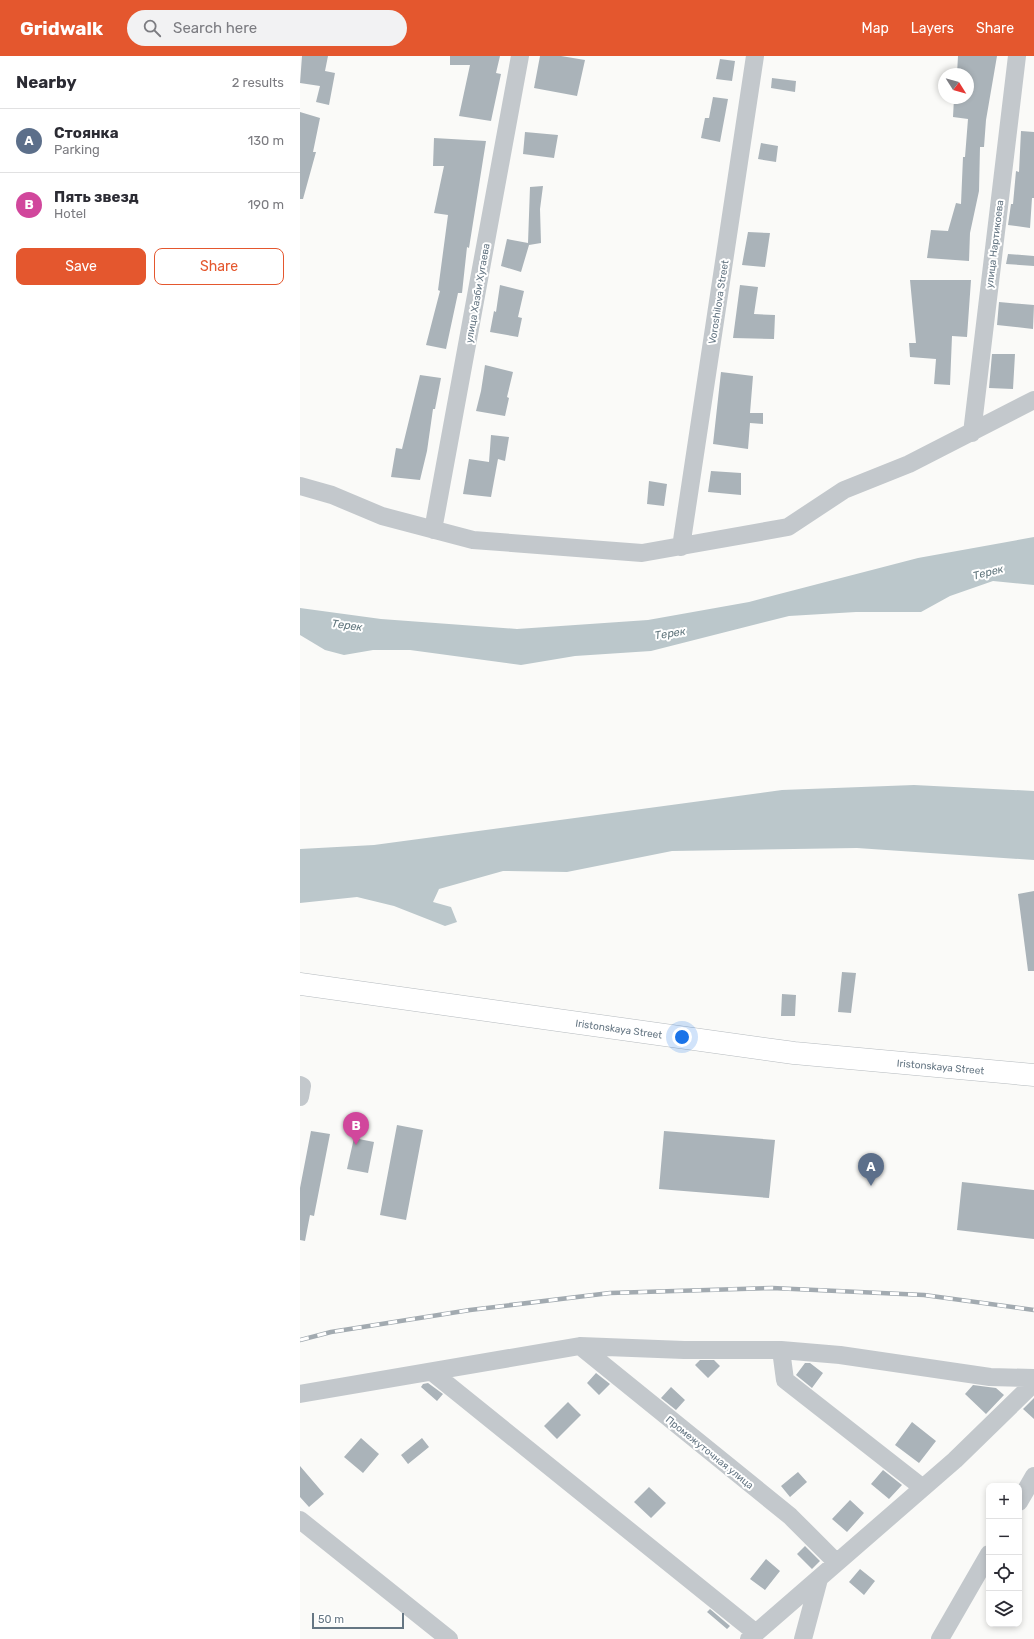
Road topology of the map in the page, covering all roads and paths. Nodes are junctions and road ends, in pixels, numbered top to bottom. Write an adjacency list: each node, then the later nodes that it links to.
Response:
1 (520, 56): 7 (street, улица Хазби Хугаева)
2 (755, 56): 8 (street, Voroshilova Street)
3 (1017, 56): 5 (street, улица Нартикоева)
4 (1034, 400): 5 (street)
5 (972, 433): 8 (street)
6 (300, 486): 7 (street)
7 (433, 530): 8 (street)
8 (681, 547)
9 (300, 984): 10 (main road, Iristonskaya Street)
10 (1034, 1076)
11 (300, 1085): 12 (street)
12 (300, 1097)
13 (580, 1346): 14 (street); 15 (street); 24 (street, Промежуточная улица)
14 (781, 1350): 16 (street); 20 (street)
15 (432, 1372): 18 (street); 26 (street)
16 (1034, 1378)
17 (1034, 1384): 20 (street)
18 (300, 1394)
19 (1034, 1476): 21 (street)
20 (923, 1488): 24 (street)
21 (1022, 1497)
22 (300, 1520): 27 (street)
23 (988, 1555): 29 (street)
24 (836, 1562): 25 (street)
25 (819, 1579): 26 (street); 28 (street)
26 (753, 1636)
27 (450, 1639)
28 (803, 1639)
29 (940, 1639)

